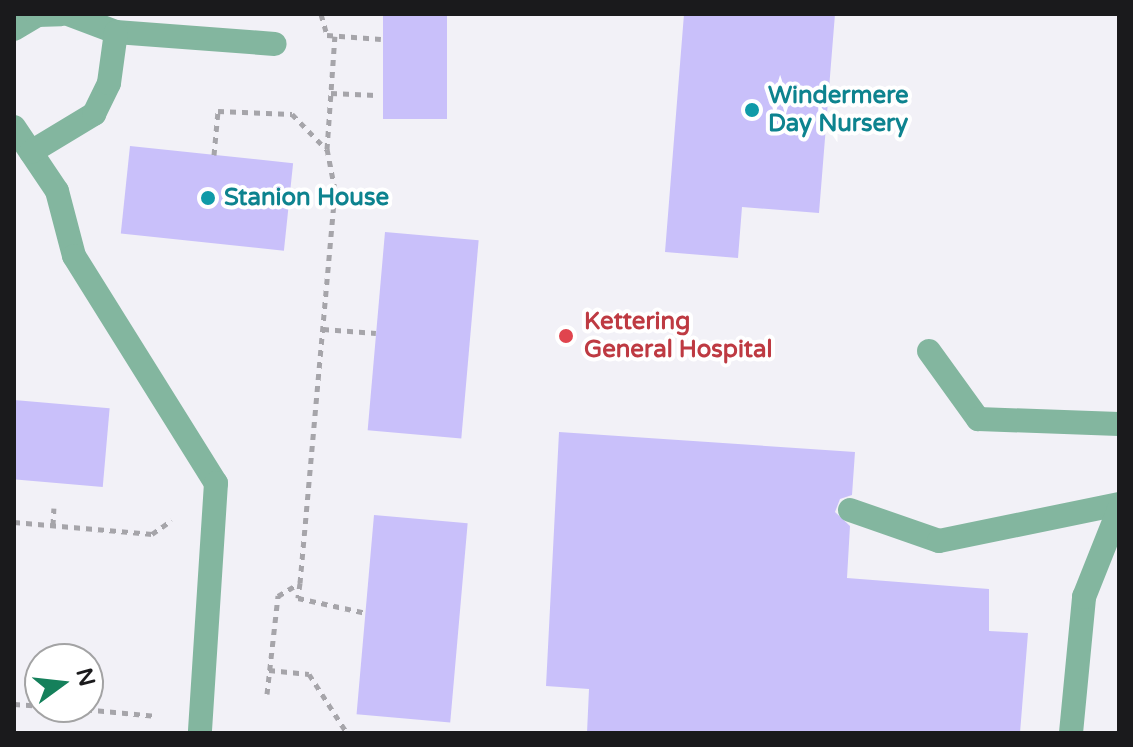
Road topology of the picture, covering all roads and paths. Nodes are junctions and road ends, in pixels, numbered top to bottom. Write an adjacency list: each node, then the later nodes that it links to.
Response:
1 (61, 14): 4 (lane)
2 (68, 14): 5 (lane)
3 (321, 14): 6 (path)
4 (14, 29)
5 (116, 32): 8 (lane); 13 (lane)
6 (335, 36): 7 (path); 9 (path)
7 (381, 39)
8 (275, 44)
9 (331, 93): 10 (path); 12 (path)
10 (376, 95)
11 (14, 127): 13 (lane)
12 (327, 149): 14 (path); 15 (path)
13 (31, 152): 31 (lane)
14 (214, 155)
15 (323, 329): 16 (path); 25 (path)
16 (376, 333)
17 (929, 351): 18 (lane)
18 (1119, 424)
19 (1119, 507): 21 (lane); 33 (lane)
20 (54, 508): 24 (path)
21 (850, 510)
22 (178, 516): 24 (path)
23 (14, 522): 24 (path)
24 (53, 525)
25 (300, 583): 26 (path); 27 (path)
26 (366, 613)
27 (269, 670): 28 (path); 32 (path)
28 (267, 694)
29 (104, 709): 30 (path)
30 (157, 723)
31 (200, 733)
32 (347, 733)
33 (1071, 733)

